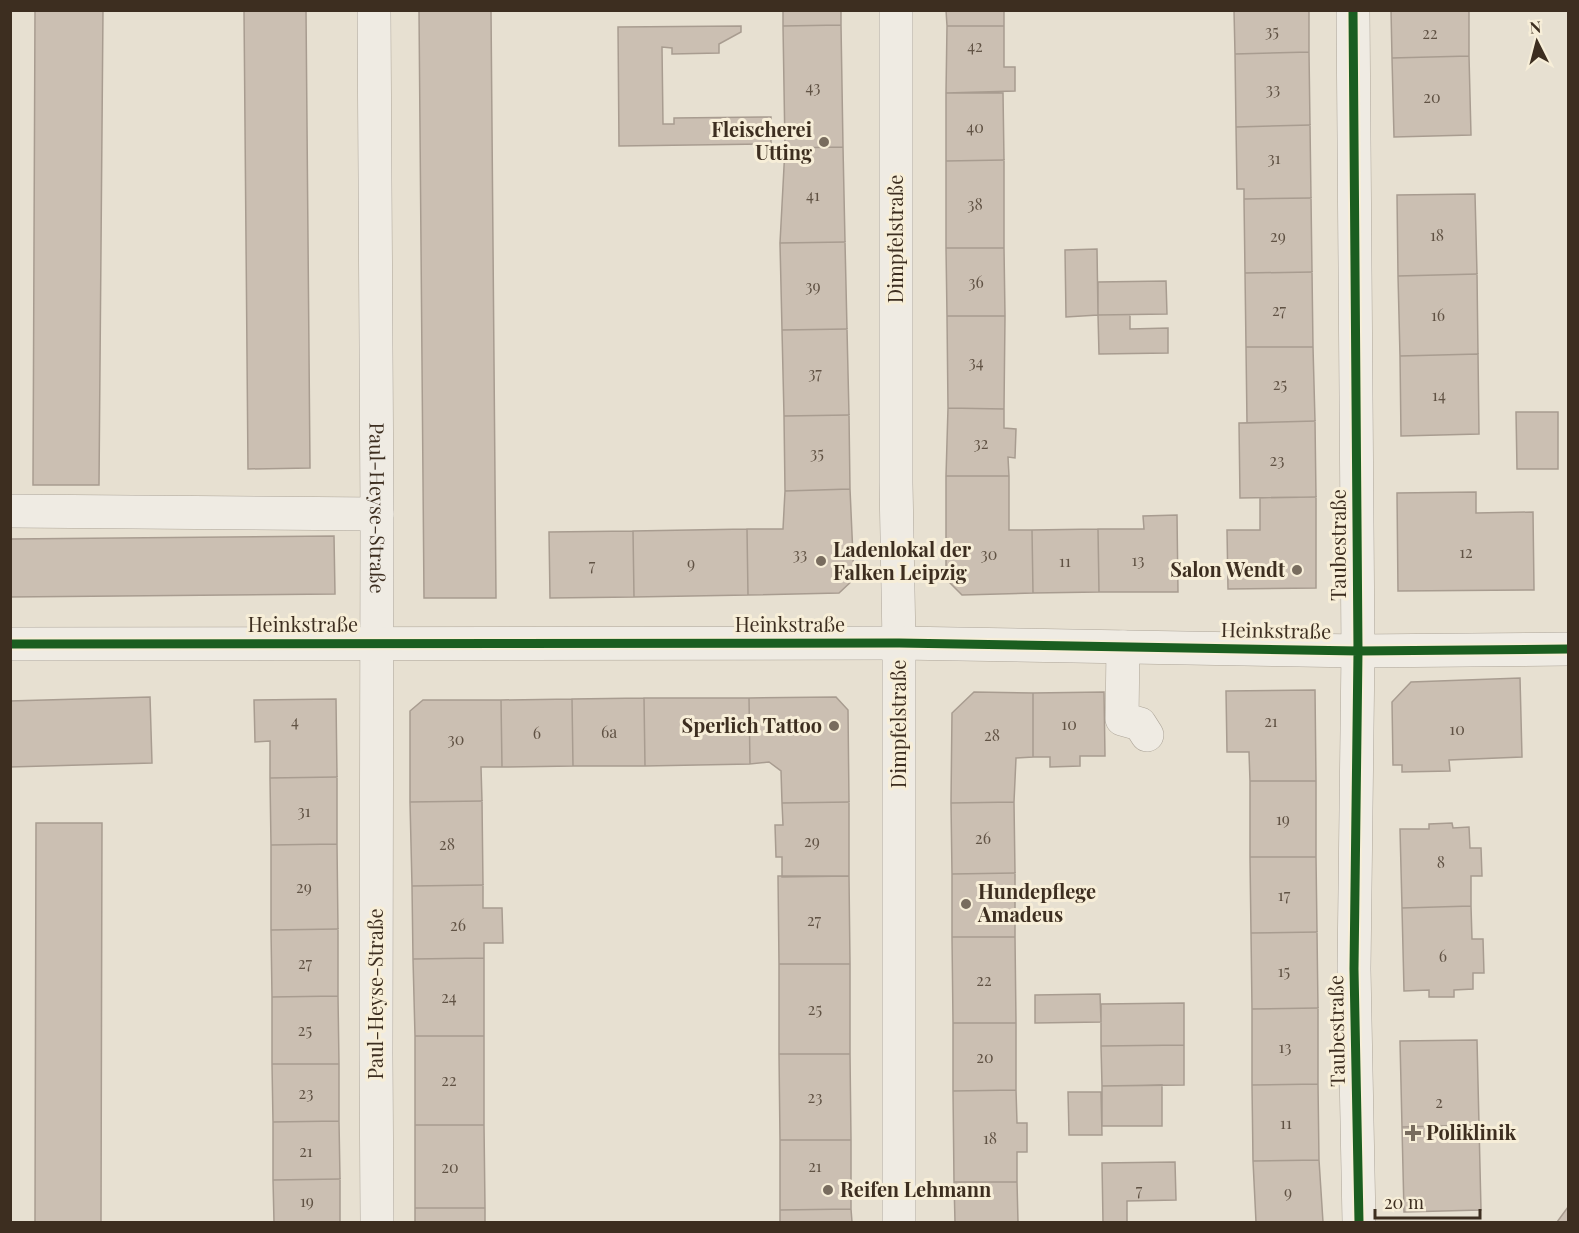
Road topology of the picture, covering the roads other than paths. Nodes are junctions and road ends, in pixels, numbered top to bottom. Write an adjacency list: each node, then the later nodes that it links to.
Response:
1 (374, 10): 5 (street, Paul-Heyse-Straße)
2 (896, 10): 7 (street, Dimpfelstraße)
3 (1353, 10): 11 (street, Taubestraße)
4 (10, 511): 5 (street)
5 (377, 513): 6 (street, Paul-Heyse-Straße)
6 (376, 643): 7 (street, Heinkstraße); 8 (street, Heinkstraße); 13 (street, Paul-Heyse-Straße)
7 (899, 643): 9 (street, Heinkstraße); 14 (street, Dimpfelstraße)
8 (10, 644)
9 (1123, 647): 11 (street, Heinkstraße); 12 (street)
10 (1569, 650): 11 (street, Heinkstraße)
11 (1358, 651): 15 (street, Taubestraße)
12 (1147, 735)
13 (377, 1222)
14 (899, 1222)
15 (1359, 1222)

